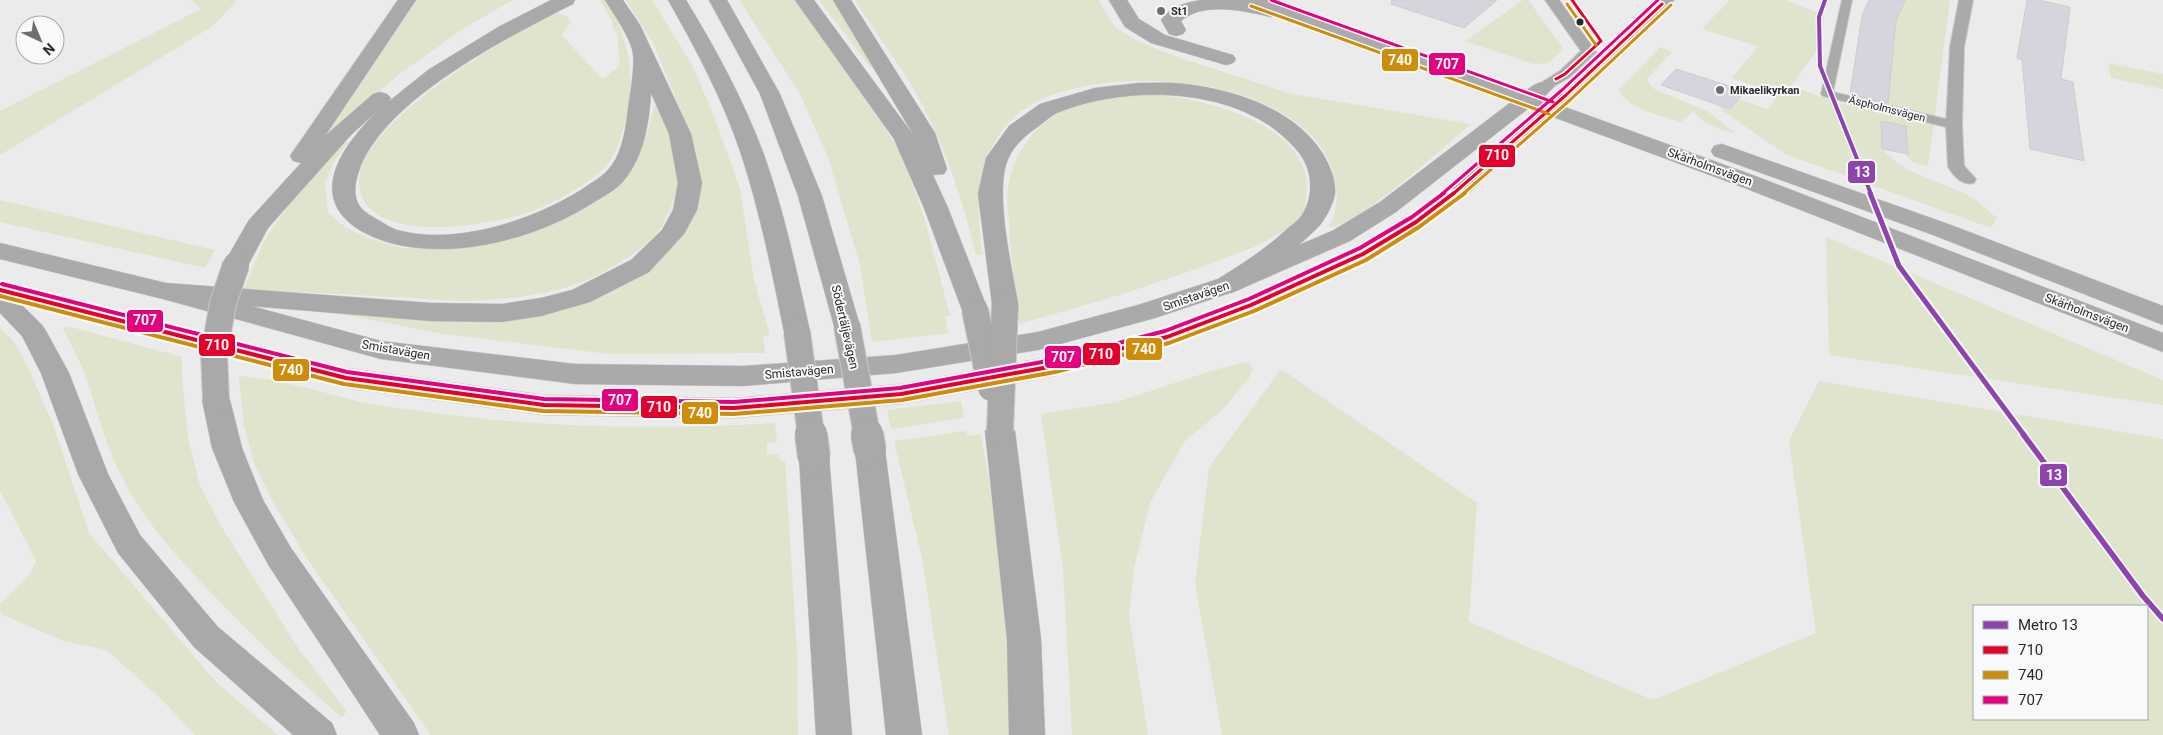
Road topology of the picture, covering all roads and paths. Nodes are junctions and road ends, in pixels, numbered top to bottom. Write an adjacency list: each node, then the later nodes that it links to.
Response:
1 (407, 0): 22 (highway)
2 (532, 0): 22 (highway)
3 (566, 0): 17 (highway)
4 (614, 0): 17 (highway)
5 (677, 0): 34 (highway, bridge)
6 (718, 0): 35 (highway, Södertäljevägen, bridge)
7 (804, 0): 28 (highway)
8 (842, 0): 28 (highway)
9 (1118, 0): 18 (main road)
10 (1253, 0): 15 (main road, Skärholmsvägen)
11 (1552, 0): 19 (street)
12 (1667, 0): 19 (street)
13 (1847, 0): 20 (street, Äspholmsvägen)
14 (1966, 0): 20 (street)
15 (1297, 8): 16 (main road); 19 (main road, Skärholmsvägen)
16 (1176, 30)
17 (643, 55): 26 (highway)
18 (1226, 59)
19 (1547, 97): 24 (main road, Smistavägen); 25 (main road); 29 (main road, Skärholmsvägen); 30 (main road, Skärholmsvägen)
20 (1954, 126): 21 (street)
21 (1968, 179)
22 (258, 225): 33 (highway, bridge)
23 (0, 251): 26 (main road, Smistavägen)
24 (1227, 286): 26 (main road, Smistavägen); 31 (highway, bridge)
25 (0, 290)
26 (166, 291)
27 (0, 298): 32 (highway)
28 (975, 310): 31 (highway, bridge)
29 (2163, 316)
30 (2163, 343)
31 (1000, 431): 36 (highway)
32 (319, 735)
33 (401, 735)
34 (834, 735)
35 (904, 735)
36 (1027, 735)

